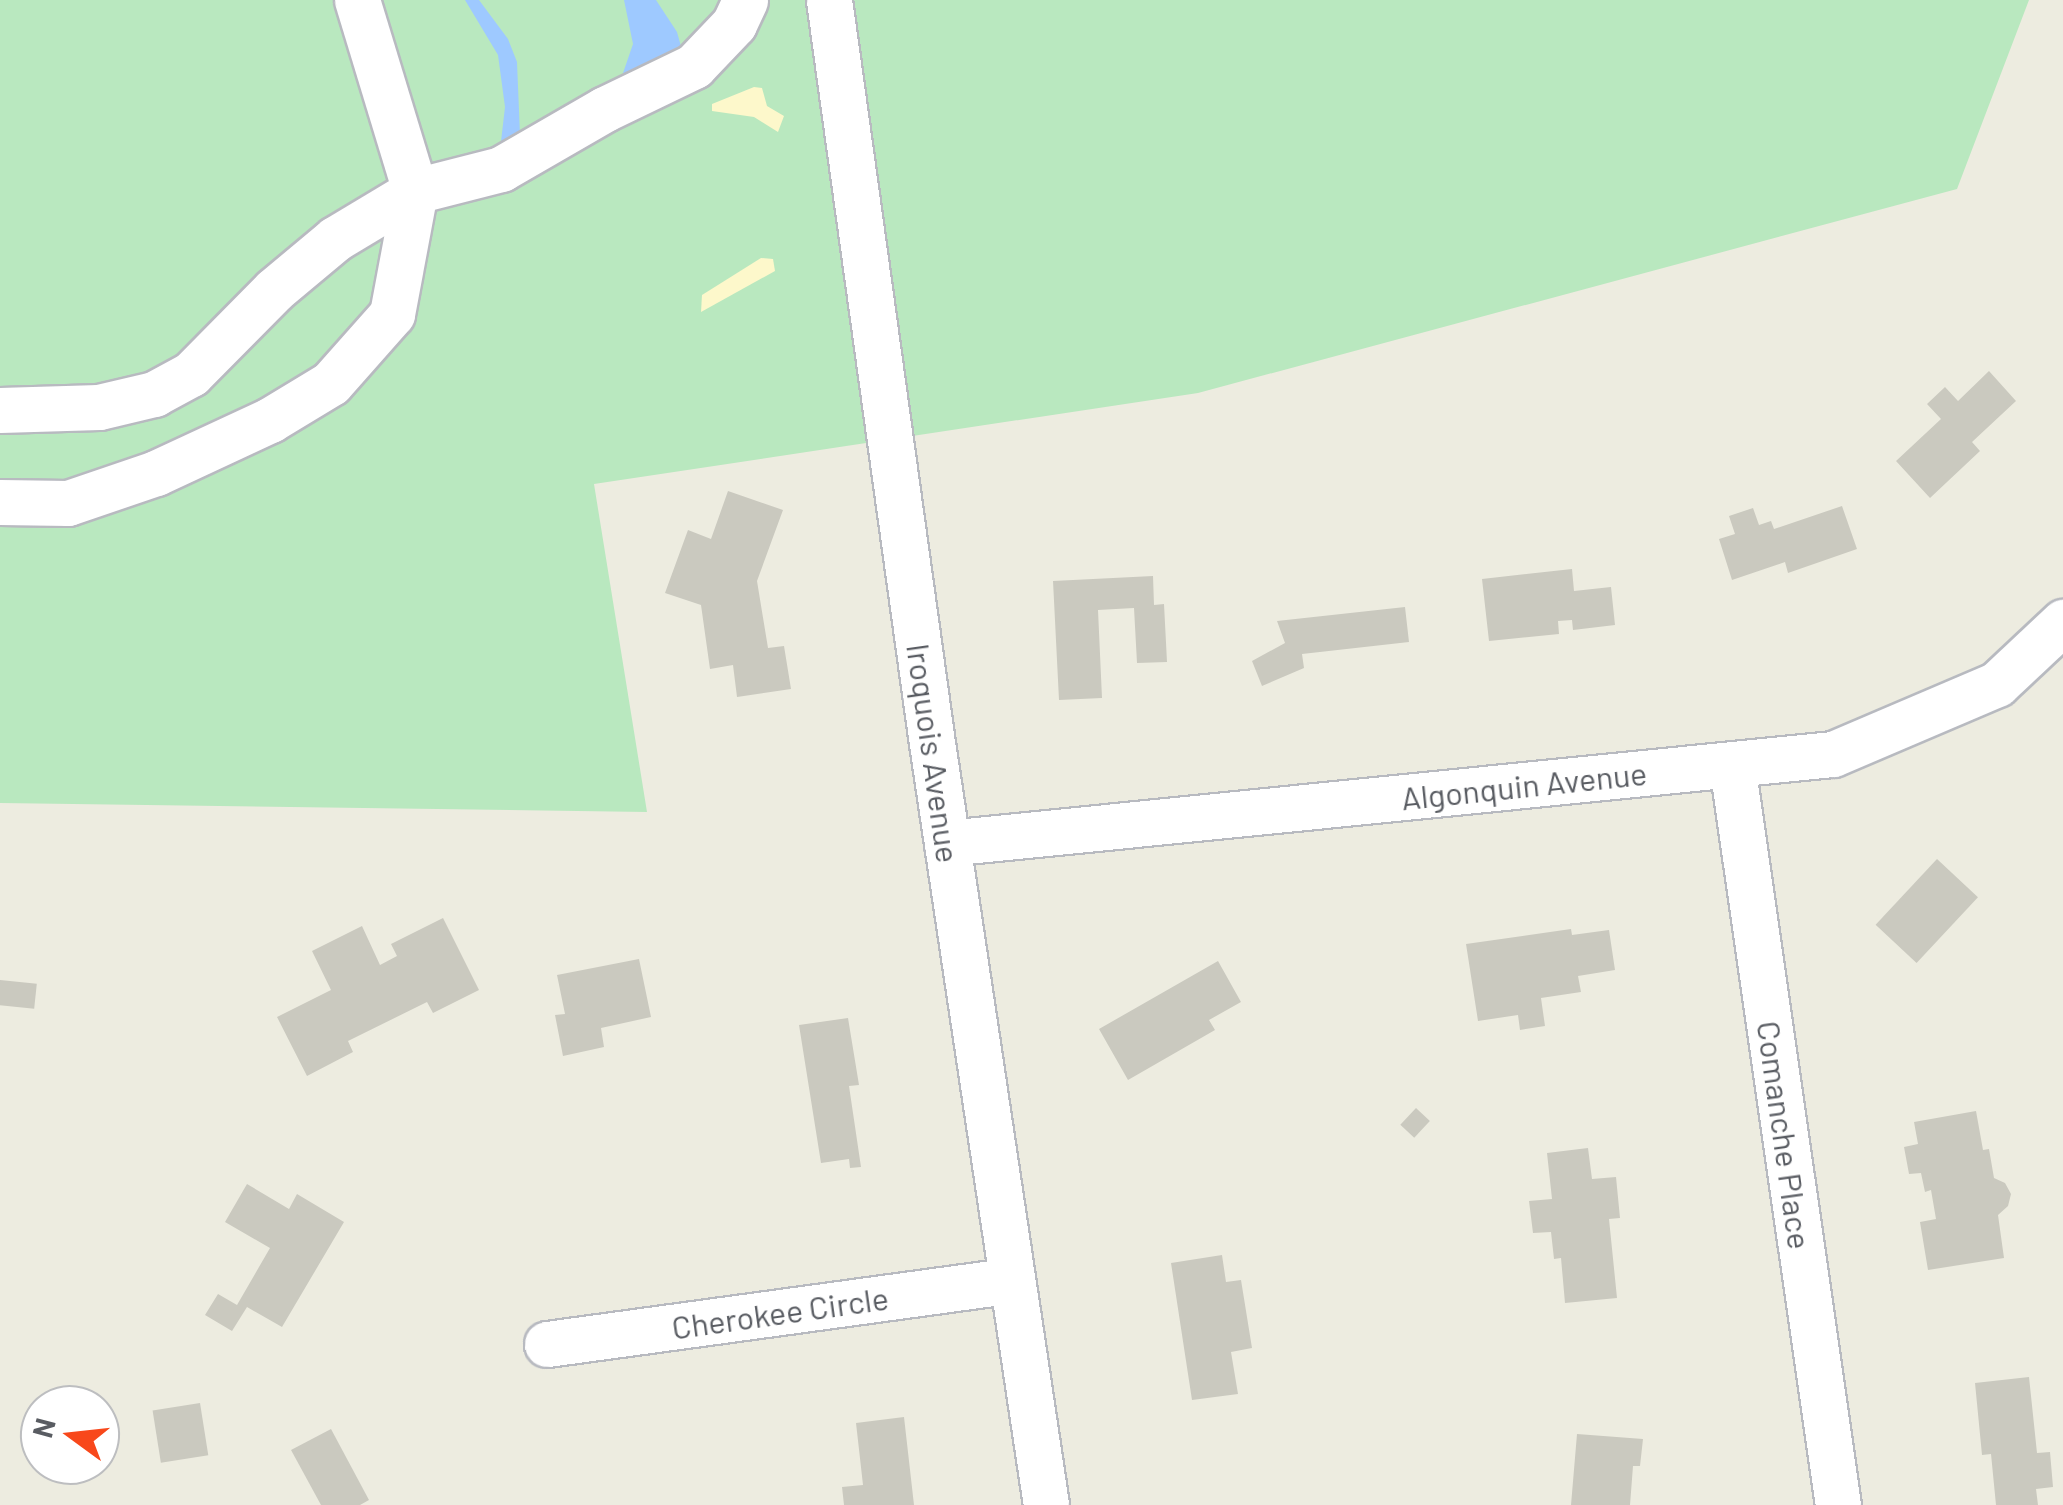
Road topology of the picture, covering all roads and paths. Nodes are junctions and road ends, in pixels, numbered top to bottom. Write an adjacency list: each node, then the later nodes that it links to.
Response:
1 (357, 0): 4 (street)
2 (745, 0): 4 (street)
3 (830, 0): 9 (street, Iroquois Avenue)
4 (415, 191): 5 (street); 6 (street)
5 (0, 410)
6 (0, 502)
7 (2063, 622): 8 (street, Algonquin Avenue)
8 (1732, 764): 9 (street, Algonquin Avenue); 13 (street, Comanche Place)
9 (947, 843): 10 (street, Iroquois Avenue)
10 (1012, 1280): 11 (street, Cherokee Circle); 12 (street, Iroquois Avenue)
11 (547, 1344)
12 (1046, 1505)
13 (1838, 1505)

